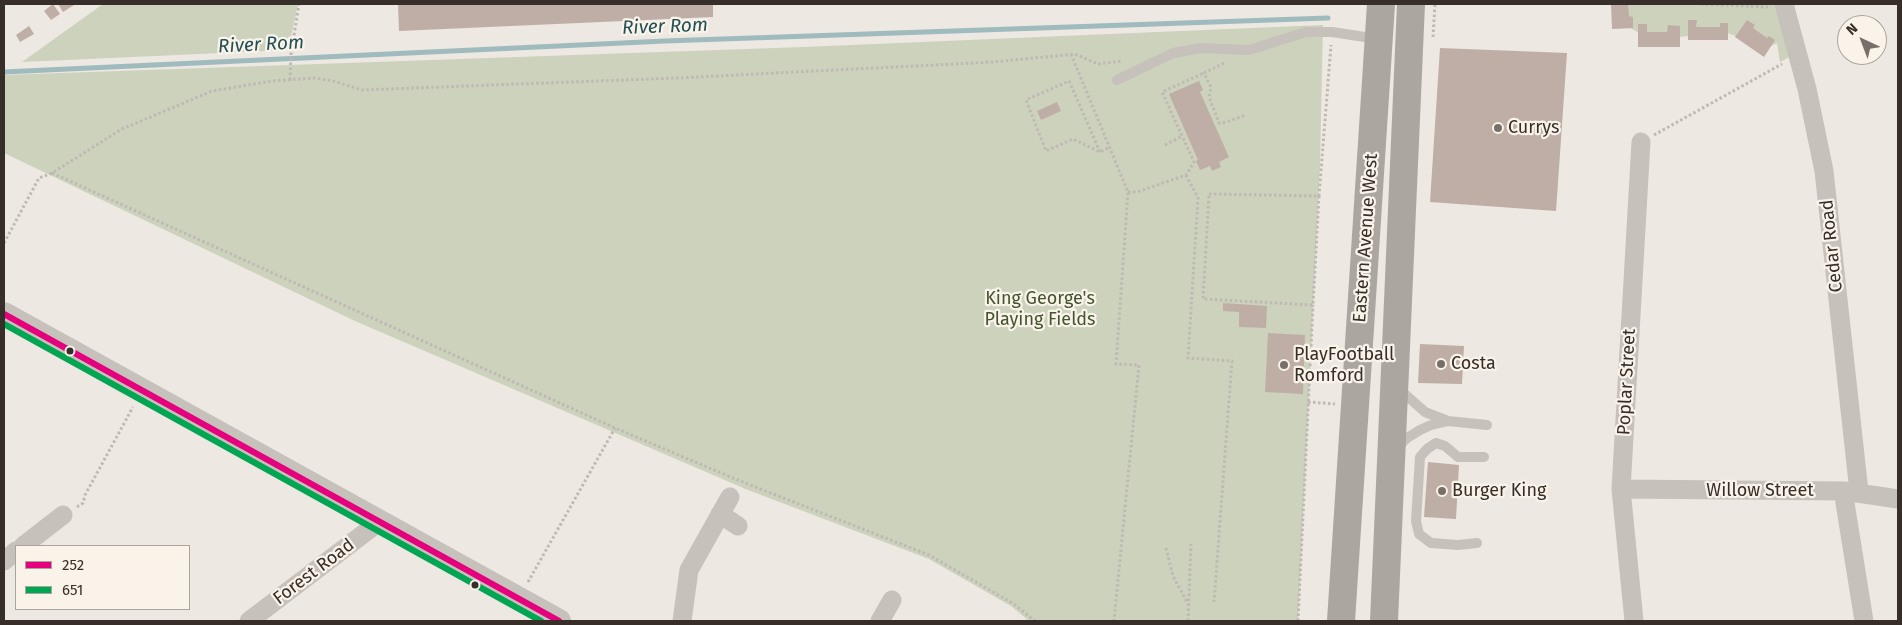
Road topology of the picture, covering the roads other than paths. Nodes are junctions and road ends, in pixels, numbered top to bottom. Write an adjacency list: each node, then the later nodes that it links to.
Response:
1 (1381, 4): 4 (highway, Eastern Avenue West)
2 (1411, 4): 8 (highway, Eastern Avenue West)
3 (1785, 6): 14 (street, Cedar Road)
4 (1379, 39): 5 (lane); 30 (highway, Eastern Avenue West)
5 (1117, 80)
6 (1641, 142): 13 (street, Poplar Street)
7 (4, 314): 19 (street)
8 (1394, 385): 9 (lane); 11 (highway, Eastern Avenue West)
9 (1448, 421): 10 (lane); 11 (lane)
10 (1487, 425)
11 (1391, 453): 31 (highway, Eastern Avenue West)
12 (1484, 457): 21 (lane)
13 (1621, 489): 14 (street, Willow Street); 32 (street, Poplar Street)
14 (1851, 491): 16 (street, Willow Street); 33 (street, Cedar Road)
15 (730, 497): 17 (street)
16 (1898, 498)
17 (720, 514): 20 (street); 28 (street)
18 (63, 515): 22 (street)
19 (379, 522): 26 (street, Forest Road); 27 (street)
20 (738, 526)
21 (1477, 543)
22 (24, 545)
23 (15, 552): 24 (street)
24 (4, 561)
25 (892, 600): 29 (street)
26 (249, 621)
27 (559, 621)
28 (682, 621)
29 (880, 621)
30 (1341, 621)
31 (1384, 621)
32 (1634, 621)
33 (1864, 621)

